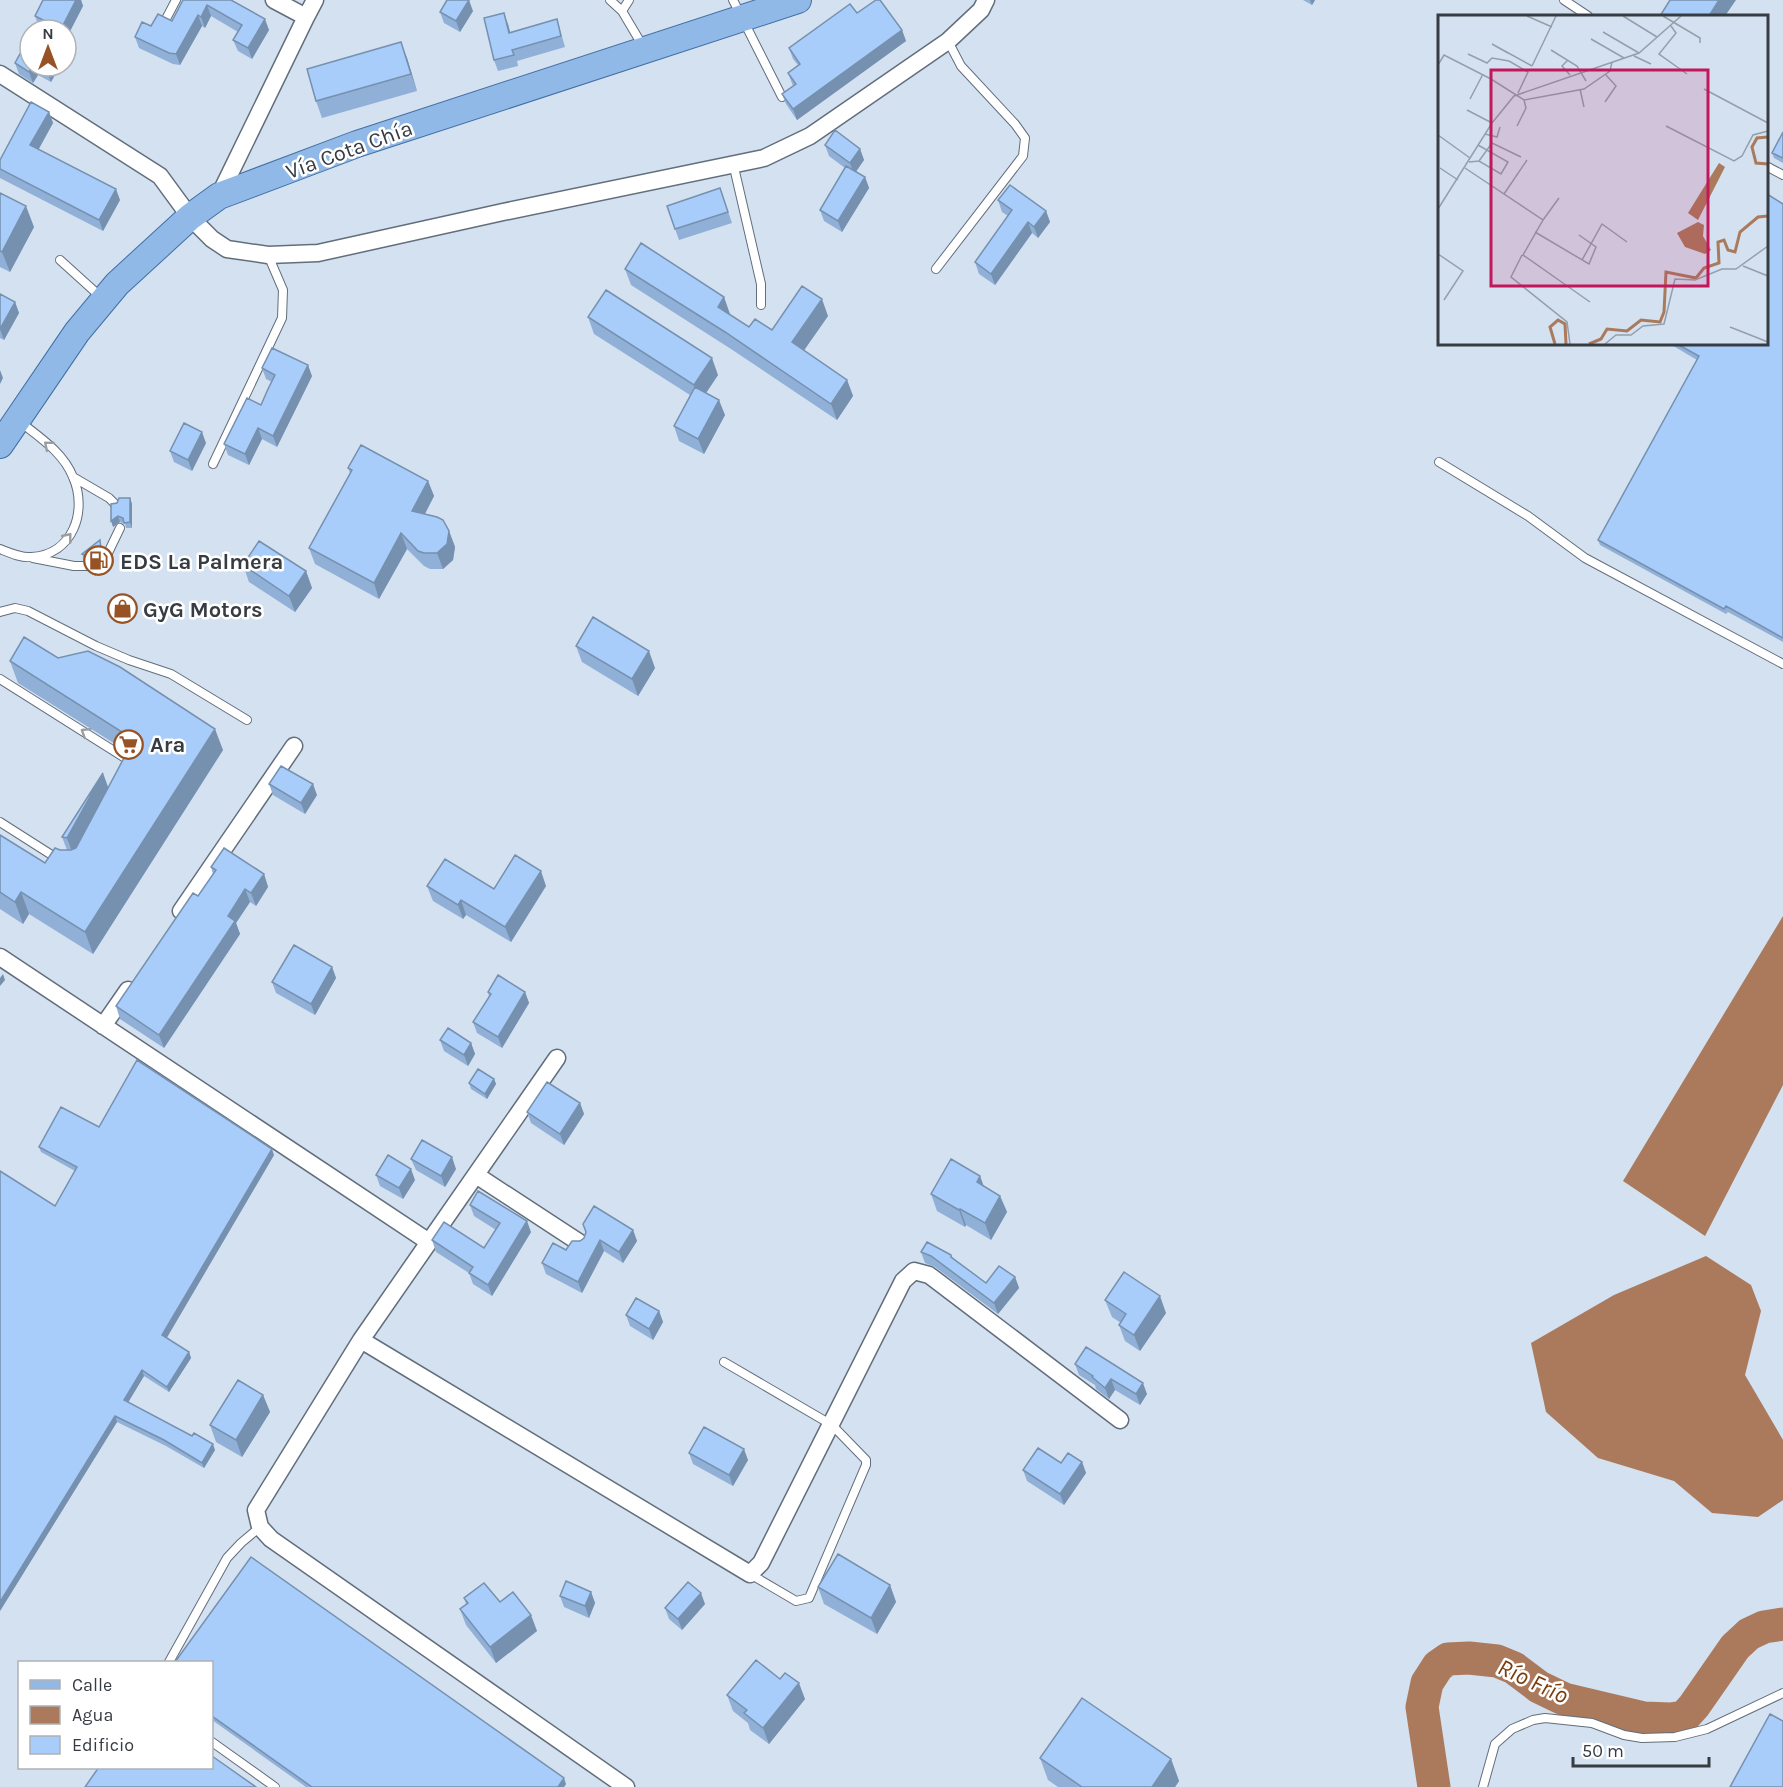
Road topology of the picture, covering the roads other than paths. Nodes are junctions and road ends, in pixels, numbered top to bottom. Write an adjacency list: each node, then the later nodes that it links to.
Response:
1 (176, 0): 12 (lane)
2 (274, 0): 13 (street)
3 (315, 0): 13 (street)
4 (610, 0): 10 (lane)
5 (629, 0): 10 (lane)
6 (798, 0): 9 (main road, Vía Cota Chía)
7 (986, 0): 14 (street)
8 (1564, 0): 11 (lane)
9 (737, 9): 15 (main road, Vía Cota Chía); 17 (lane)
10 (622, 11): 15 (lane)
11 (1586, 15)
12 (167, 17)
13 (306, 17): 21 (street)
14 (948, 41): 18 (street); 25 (lane)
15 (645, 49): 21 (main road, Vía Cota Chía)
16 (0, 74): 22 (street)
17 (782, 97)
18 (733, 163): 23 (street); 27 (lane)
19 (1768, 167): 20 (lane)
20 (1783, 175)
21 (219, 196): 22 (main road, Vía Cota Chía)
22 (190, 217): 23 (street); 26 (main road, Vía Cota Chía)
23 (268, 255): 30 (lane)
24 (60, 260): 26 (lane)
25 (936, 269)
26 (105, 300): 28 (main road, Vía Cota Chía)
27 (761, 305)
28 (5, 435): 31 (lane, one-way to 28)
29 (1439, 462): 39 (lane)
30 (213, 464)
31 (73, 477): 32 (lane); 36 (lane, one-way to 31)
32 (115, 504)
33 (120, 528): 35 (lane)
34 (0, 549): 36 (lane)
35 (108, 553)
36 (30, 558): 37 (lane)
37 (88, 566)
38 (0, 612): 41 (lane)
39 (1783, 664)
40 (0, 679): 43 (lane, one-way to 40)
41 (247, 720)
42 (294, 746): 46 (street)
43 (129, 774)
44 (0, 822): 45 (lane)
45 (69, 866)
46 (176, 920)
47 (0, 957): 49 (street)
48 (136, 978): 49 (street)
49 (103, 1026): 52 (street)
50 (557, 1058): 51 (street)
51 (476, 1175): 52 (street); 53 (street)
52 (429, 1242): 54 (street)
53 (580, 1243)
54 (361, 1340): 58 (street); 59 (street)
55 (724, 1362): 57 (lane)
56 (1120, 1420): 57 (street)
57 (832, 1425): 59 (street); 59 (lane)
58 (260, 1527): 60 (lane); 64 (street)
59 (750, 1574)
60 (170, 1661)
61 (1783, 1693): 65 (lane)
62 (213, 1743): 63 (lane)
63 (275, 1787)
64 (626, 1787)
65 (1483, 1787)

